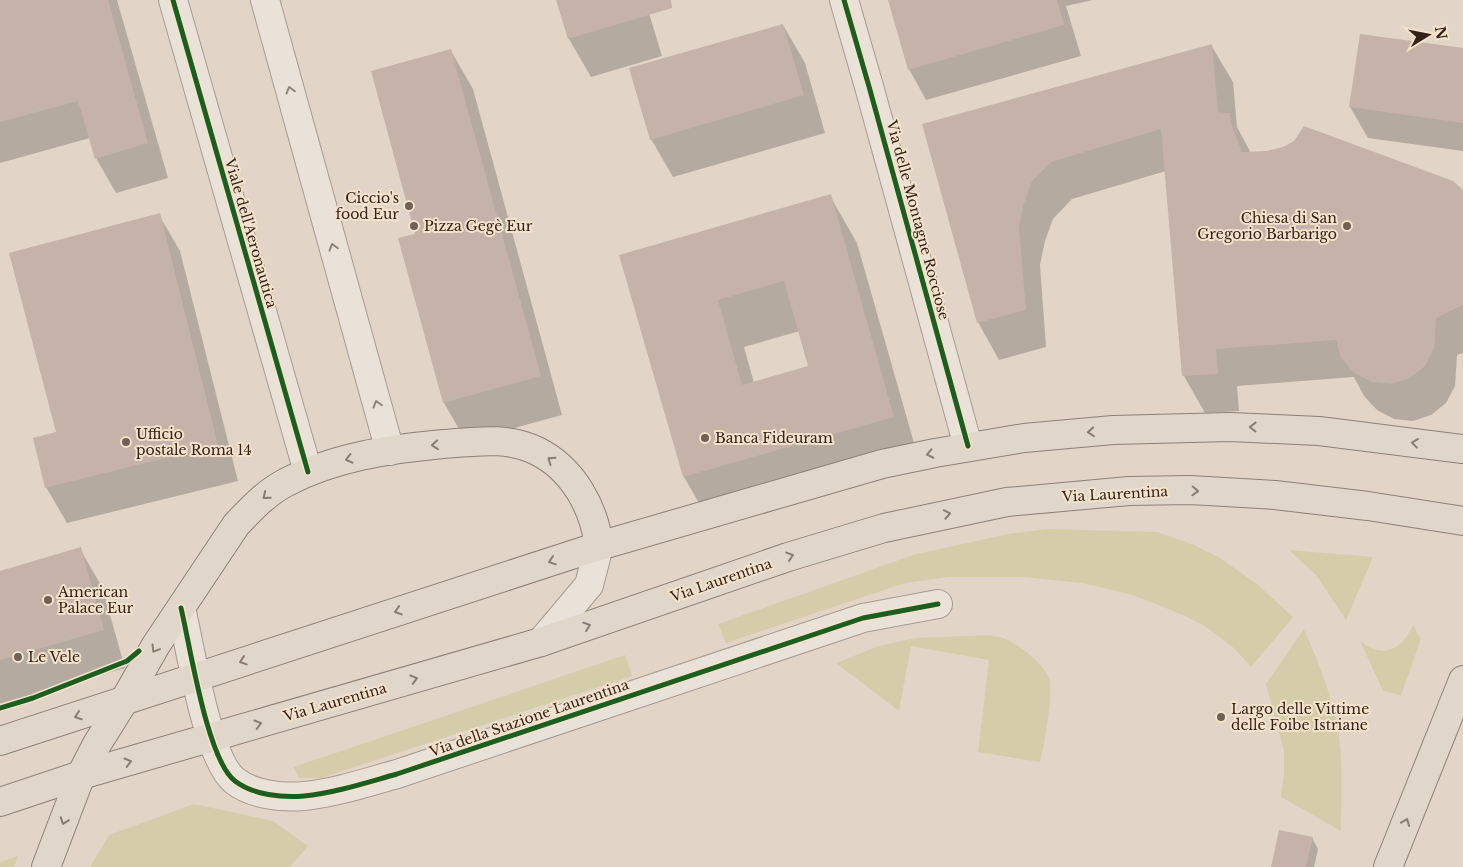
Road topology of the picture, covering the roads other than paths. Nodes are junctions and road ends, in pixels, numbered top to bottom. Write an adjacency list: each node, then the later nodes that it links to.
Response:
1 (173, 0): 7 (street, Viale dell'Aeronautica)
2 (266, 0): 6 (street, one-way to 2)
3 (844, 0): 4 (street, Via delle Montagne Rocciose)
4 (968, 446): 5 (main road, one-way to 4); 9 (main road, one-way to 9)
5 (1463, 449)
6 (390, 450): 7 (main road, one-way to 7); 9 (main road, one-way to 6)
7 (308, 472): 11 (main road, one-way to 11)
8 (1463, 521): 12 (main road, Via Laurentina, one-way to 8)
9 (599, 546): 12 (street); 13 (main road, one-way to 13)
10 (938, 604): 16 (street, Via della Stazione Laurentina)
11 (181, 608): 13 (street, Via della Stazione Laurentina); 15 (main road, one-way to 15)
12 (541, 642): 16 (main road, Via Laurentina, one-way to 12)
13 (196, 677): 15 (main road); 16 (street, Via della Stazione Laurentina)
14 (1463, 680): 21 (main road, one-way to 14)
15 (124, 701): 17 (main road, one-way to 17); 18 (main road)
16 (211, 738): 18 (main road, Via Laurentina, one-way to 16)
17 (0, 741)
18 (81, 775): 19 (main road, Via Laurentina); 20 (main road, one-way to 20)
19 (0, 802)
20 (46, 867)
21 (1388, 867)

